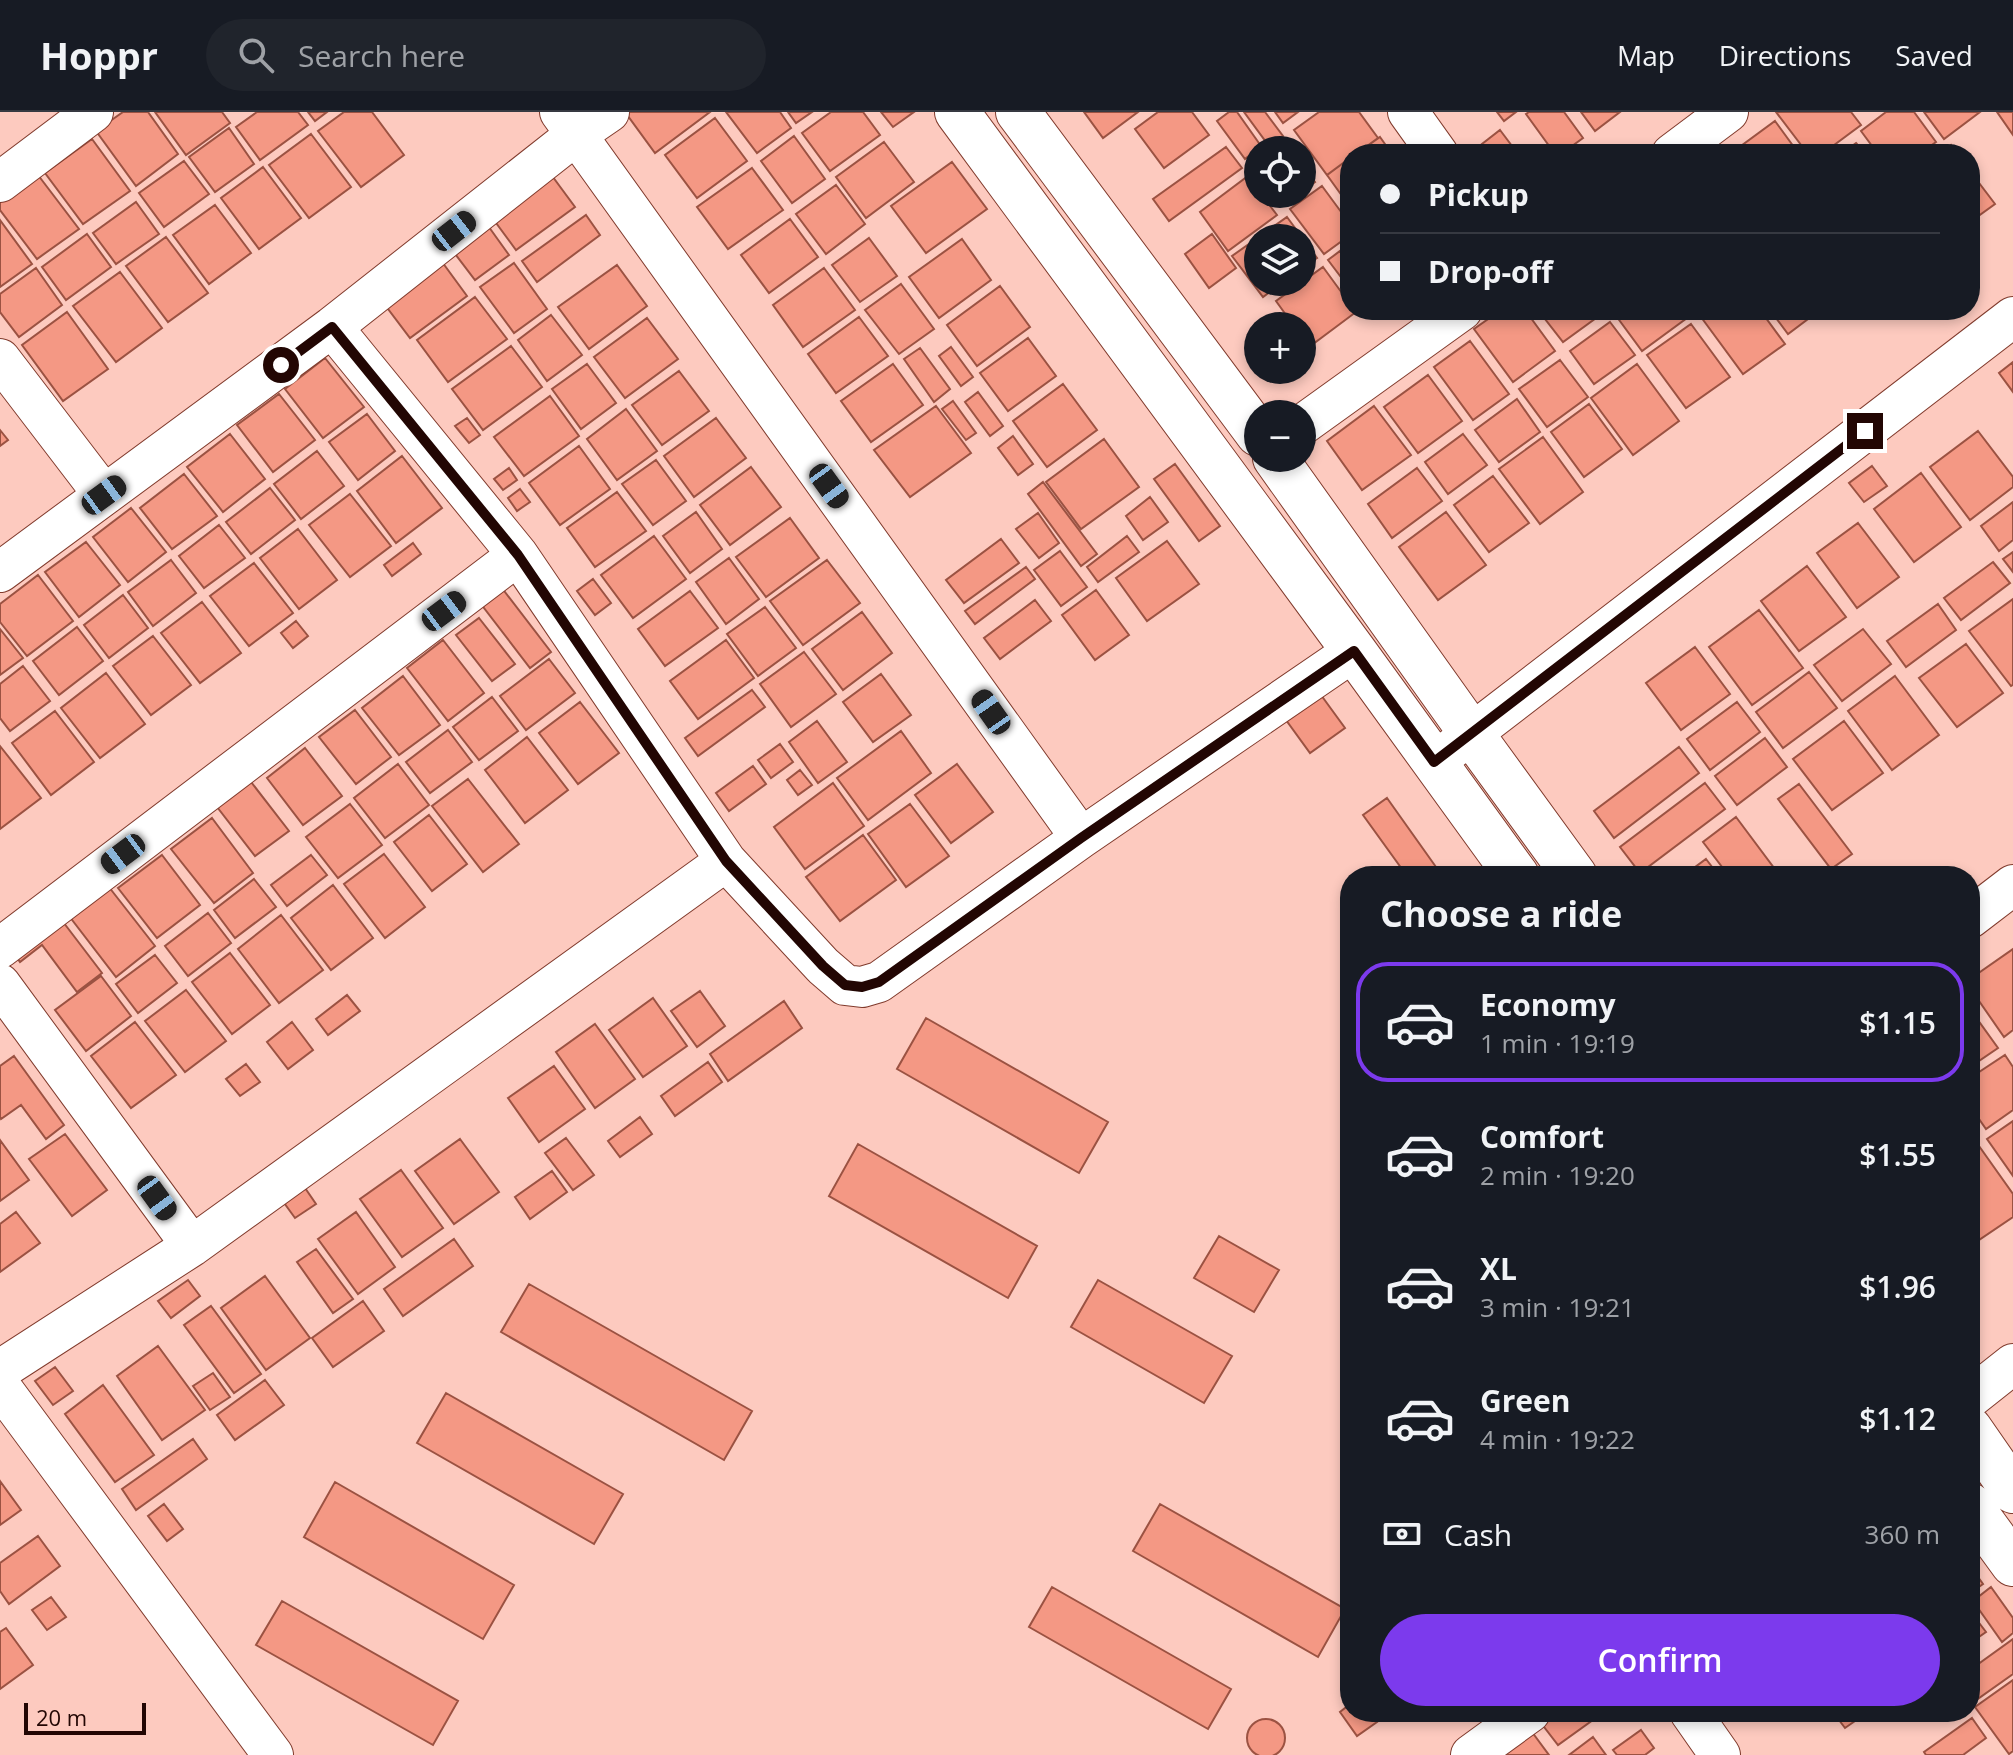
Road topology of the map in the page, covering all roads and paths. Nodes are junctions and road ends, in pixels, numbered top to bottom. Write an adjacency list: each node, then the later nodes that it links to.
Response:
1 (93, 112): 9 (street)
2 (957, 112): 20 (street)
3 (1018, 112): 14 (street)
4 (1408, 112): 7 (street)
5 (1728, 112): 8 (street)
6 (582, 119): 12 (street); 23 (street)
7 (1431, 144)
8 (1685, 144)
9 (0, 182)
10 (2013, 317): 21 (street)
11 (1448, 320): 15 (street)
12 (332, 327): 17 (street); 18 (street)
13 (0, 359): 17 (street)
14 (1244, 415)
15 (1316, 415)
16 (1285, 472): 21 (street)
17 (104, 495): 19 (street)
18 (518, 555): 24 (street); 29 (street)
19 (0, 572)
20 (1354, 651): 22 (street); 23 (street)
21 (1471, 733): 22 (street); 26 (street)
22 (1434, 762): 25 (street)
23 (1081, 838): 24 (street)
24 (726, 861): 31 (street)
25 (1510, 866)
26 (1568, 866)
27 (2013, 885): 28 (street)
28 (1980, 910)
29 (0, 948)
30 (0, 984): 31 (street)
31 (192, 1246): 33 (street)
32 (2013, 1364): 35 (street)
33 (0, 1370)
34 (0, 1386): 42 (street)
35 (1980, 1390)
36 (1980, 1443): 37 (street)
37 (2013, 1491)
38 (1980, 1519): 39 (street)
39 (2013, 1564)
40 (1516, 1722): 43 (street)
41 (1697, 1722): 44 (street)
42 (273, 1755)
43 (1471, 1755)
44 (1720, 1755)

